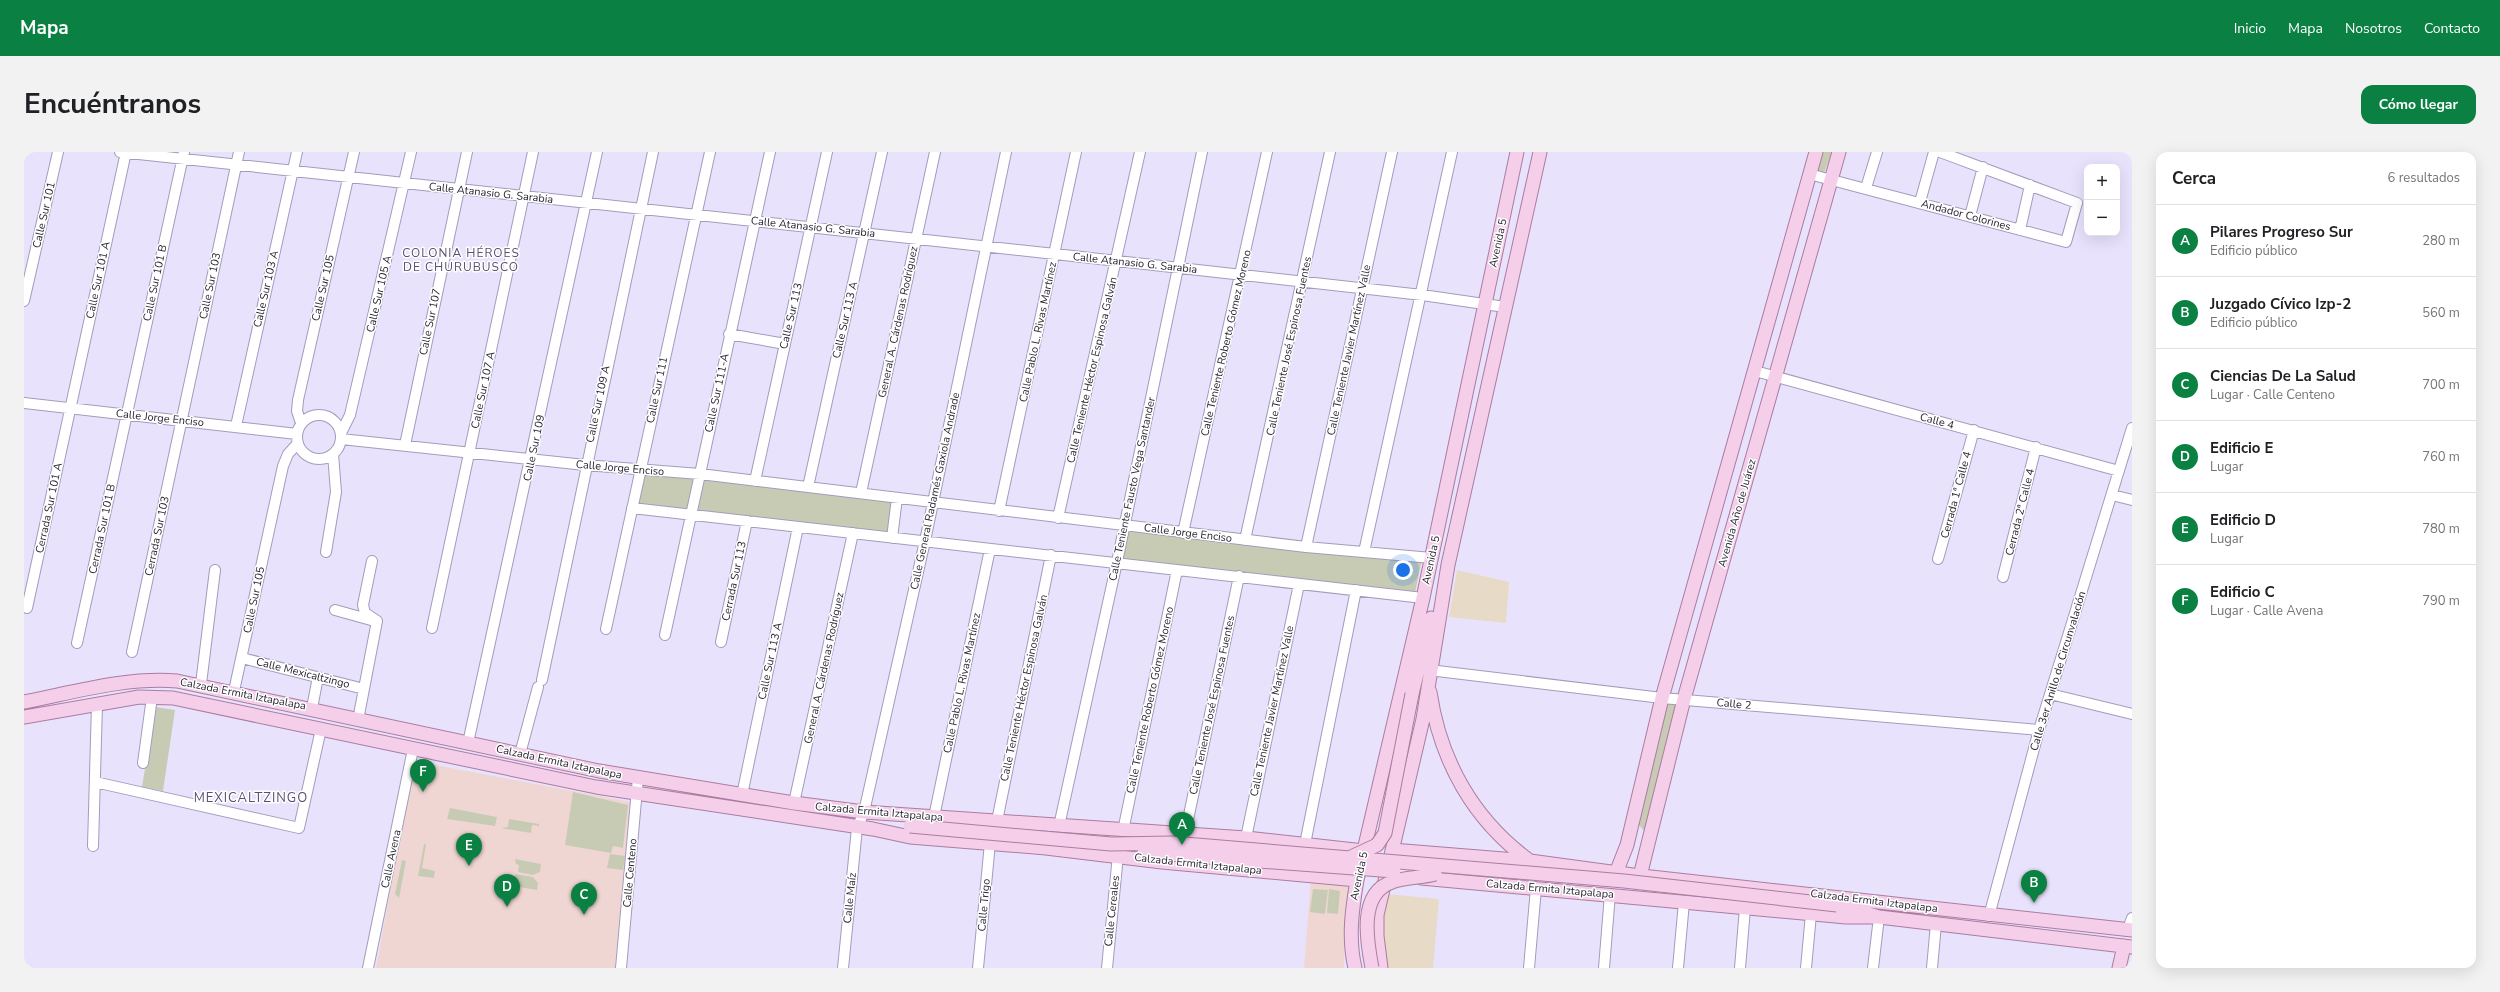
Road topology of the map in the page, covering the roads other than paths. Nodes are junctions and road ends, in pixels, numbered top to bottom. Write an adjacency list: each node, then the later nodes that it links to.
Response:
1 (58, 152): 61 (street, Calle Sur 101)
2 (124, 152): 31 (street, Calle Atanasio G. Sarabia); 69 (street, Calle Sur 101 A)
3 (239, 152): 32 (street, Calle Sur 103)
4 (297, 152): 34 (street, Calle Sur 103 A)
5 (354, 152): 36 (street, Calle Sur 105)
6 (411, 152): 38 (street, Calle Sur 105 A)
7 (467, 152): 41 (street, Calle Sur 107)
8 (533, 152): 42 (street, Calle Sur 107 A)
9 (597, 152): 44 (street, Calle Sur 109)
10 (653, 152): 45 (street, Calle Sur 109 A)
11 (710, 152): 46 (street, Calle Sur 111)
12 (770, 152): 48 (street, Calle Sur 111-A)
13 (827, 152): 49 (street, Calle Sur 113)
14 (882, 152): 51 (street, Calle Sur 113 A)
15 (935, 152): 52 (street, General A. Cárdenas Rodríguez)
16 (1006, 152): 53 (street, Calle General Radamés Gaxiola Andrade)
17 (1076, 152): 54 (street, Calle Pablo L. Rivas Martínez)
18 (1140, 152): 55 (street, Calle Teniente Héctor Espinosa Galván)
19 (1202, 152): 56 (street, Calle Teniente Fausto Vega Santander)
20 (1268, 152): 57 (street, Calle Teniente Roberto Gómez Moreno)
21 (1330, 152): 58 (street, Calle Teniente José Espinosa Fuentes)
22 (1392, 152): 59 (street, Calle Teniente Javier Martínez Valle)
23 (1452, 152): 60 (street)
24 (1517, 152): 62 (main road, Avenida 5)
25 (1540, 152): 63 (main road, Avenida 5)
26 (1816, 152): 35 (main road, Avenida Año de Juárez)
27 (1839, 152): 37 (main road, Avenida Año de Juárez)
28 (1878, 152): 40 (street)
29 (1934, 152): 43 (street)
30 (1940, 152): 33 (street)
31 (183, 155): 32 (street, Calle Atanasio G. Sarabia); 70 (street, Calle Sur 101 B)
32 (236, 164): 34 (street, Calle Atanasio G. Sarabia); 71 (street, Calle Sur 103)
33 (1983, 167): 39 (street); 47 (street)
34 (293, 171): 36 (street, Calle Atanasio G. Sarabia); 73 (street, Calle Sur 103 A)
35 (1809, 174): 37 (street, Andador Colorines); 66 (main road, Avenida Año de Juárez)
36 (348, 177): 38 (street, Calle Atanasio G. Sarabia); 72 (street, Calle Sur 105)
37 (1831, 179): 40 (street, Andador Colorines); 67 (main road, Avenida Año de Juárez)
38 (404, 183): 41 (street, Calle Atanasio G. Sarabia); 76 (street, Calle Sur 105 A)
39 (2030, 184): 50 (street); 50 (street, Andador Colorines)
40 (1866, 188): 43 (street, Andador Colorines)
41 (458, 190): 42 (street, Calle Atanasio G. Sarabia); 78 (street, Calle Sur 107)
42 (523, 196): 44 (street, Calle Atanasio G. Sarabia); 80 (street, Calle Sur 107 A)
43 (1920, 202): 47 (street, Andador Colorines)
44 (586, 203): 45 (street, Calle Atanasio G. Sarabia); 82 (street, Calle Sur 109)
45 (640, 209): 46 (street, Calle Atanasio G. Sarabia); 83 (street, Calle Sur 109 A)
46 (695, 214): 48 (street, Calle Atanasio G. Sarabia); 84 (street, Calle Sur 111)
47 (1970, 216): 50 (street, Andador Colorines)
48 (756, 220): 49 (street, Calle Atanasio G. Sarabia); 64 (street, Calle Sur 111-A)
49 (812, 226): 51 (street, Calle Atanasio G. Sarabia); 65 (street, Calle Sur 113)
50 (2020, 230)
51 (865, 233): 52 (street, Calle Atanasio G. Sarabia); 88 (street, Calle Sur 113 A)
52 (916, 239): 53 (street, Calle Atanasio G. Sarabia); 89 (street, General A. Cárdenas Rodríguez)
53 (986, 246): 54 (street, Calle Atanasio G. Sarabia); 93 (street, Calle General Radamés Gaxiola Andrade)
54 (1055, 254): 55 (street, Calle Atanasio G. Sarabia); 95 (street, Calle Pablo L. Rivas Martínez)
55 (1117, 261): 56 (street, Calle Atanasio G. Sarabia); 97 (street, Calle Teniente Héctor Espinosa Galván)
56 (1178, 268): 57 (street, Calle Atanasio G. Sarabia); 99 (street, Calle Teniente Fausto Vega Santander)
57 (1241, 275): 58 (street, Calle Atanasio G. Sarabia); 102 (street, Calle Teniente Roberto Gómez Moreno)
58 (1303, 282): 59 (street, Calle Atanasio G. Sarabia); 104 (street, Calle Teniente José Espinosa Fuentes)
59 (1362, 289): 60 (street, Calle Atanasio G. Sarabia); 106 (street, Calle Teniente Javier Martínez Valle)
60 (1422, 296): 62 (street, Calle Atanasio G. Sarabia); 109 (street)
61 (24, 301)
62 (1485, 305): 63 (street, Calle Atanasio G. Sarabia); 111 (main road, Avenida 5)
63 (1506, 308): 121 (main road, Avenida 5)
64 (729, 334): 65 (street); 86 (street, Calle Sur 111-A)
65 (785, 344): 87 (street, Calle Sur 113)
66 (1755, 371): 67 (street, Calle 4); 125 (main road, Avenida Año de Juárez)
67 (1775, 377): 75 (street, Calle 4); 127 (main road, Avenida Año de Juárez)
68 (24, 403): 69 (street, Calle Jorge Enciso)
69 (70, 408): 70 (street, Calle Jorge Enciso); 123 (street, Cerrada Sur 101 A)
70 (126, 415): 71 (street, Calle Jorge Enciso); 132 (street, Cerrada Sur 101 B)
71 (182, 421): 73 (street, Calle Jorge Enciso); 133 (street, Cerrada Sur 103)
72 (301, 423): 76 (street); 77 (street)
73 (236, 426): 77 (street, Calle Jorge Enciso)
74 (2132, 428): 85 (street, Calle 3er Anillo de Circunvalación)
75 (1974, 430): 79 (street, Calle 4); 112 (street, Cerrada 1ª Calle 4)
76 (341, 436): 78 (street, Calle Jorge Enciso); 81 (street)
77 (297, 438): 81 (street); 134 (street, Calle Sur 105)
78 (405, 445): 80 (street, Calle Jorge Enciso)
79 (2036, 447): 85 (street, Calle 4); 118 (street, Cerrada 2ª Calle 4)
80 (470, 452): 82 (street, Calle Jorge Enciso); 128 (street, Calle Sur 107 A)
81 (333, 454): 108 (street)
82 (532, 459): 83 (street, Calle Jorge Enciso); 152 (street, Calle Sur 109)
83 (585, 465): 84 (street, Calle Jorge Enciso); 154 (street, Calle Sur 109 A)
84 (639, 470): 86 (street, Calle Jorge Enciso); 94 (street, Calle Sur 111)
85 (2119, 471): 90 (street, Calle 3er Anillo de Circunvalación)
86 (700, 474): 87 (street, Calle Jorge Enciso); 96 (street, Calle Sur 111-A)
87 (755, 481): 88 (street, Calle Jorge Enciso)
88 (808, 487): 89 (street, Calle Jorge Enciso)
89 (861, 493): 91 (street, Calle Jorge Enciso)
90 (2112, 495): 92 (street); 140 (street, Calle 3er Anillo de Circunvalación)
91 (897, 498): 93 (street, Calle Jorge Enciso); 103 (street)
92 (2132, 500)
93 (932, 502): 95 (street, Calle Jorge Enciso); 105 (street, Calle General Radamés Gaxiola Andrade)
94 (632, 508): 96 (street); 129 (street, Calle Sur 111)
95 (999, 511): 97 (street, Calle Jorge Enciso)
96 (692, 514): 98 (street); 130 (street, Calle Sur 111-A)
97 (1058, 518): 99 (street, Calle Jorge Enciso)
98 (747, 521): 100 (street); 131 (street, Cerrada Sur 113)
99 (1123, 525): 102 (street, Calle Jorge Enciso); 114 (street, Calle Teniente Fausto Vega Santander)
100 (798, 527): 101 (street); 162 (street, Calle Sur 113 A)
101 (853, 533): 103 (street); 164 (street, General A. Cárdenas Rodríguez)
102 (1183, 533): 104 (street, Calle Jorge Enciso)
103 (892, 538): 105 (street)
104 (1246, 540): 106 (street, Calle Jorge Enciso)
105 (925, 541): 107 (street); 165 (street, Calle General Radamés Gaxiola Andrade)
106 (1306, 547): 109 (street, Calle Jorge Enciso)
107 (990, 549): 110 (street); 166 (street, Calle Pablo L. Rivas Martínez)
108 (326, 552)
109 (1364, 552): 111 (street, Calle Jorge Enciso)
110 (1051, 555): 114 (street); 167 (street, Calle Teniente Héctor Espinosa Galván)
111 (1432, 558): 122 (main road, Avenida 5)
112 (1938, 559)
113 (372, 561): 126 (street)
114 (1117, 562): 116 (street); 168 (street, Calle Teniente Fausto Vega Santander)
115 (215, 570): 137 (street)
116 (1177, 570): 117 (street); 172 (street, Calle Teniente Roberto Gómez Moreno)
117 (1238, 576): 119 (street); 173 (street, Calle Teniente José Espinosa Fuentes)
118 (2004, 577)
119 (1299, 584): 120 (street); 174 (street, Calle Teniente Javier Martínez Valle)
120 (1356, 590): 122 (street); 176 (street)
121 (1442, 597): 135 (main road, Avenida 5); 185 (main road, bridge)
122 (1423, 598): 182 (main road, Avenida 5)
123 (27, 608)
124 (335, 610): 126 (street)
125 (1686, 619): 127 (main road); 142 (main road, Avenida Año de Juárez)
126 (377, 622): 138 (street)
127 (1706, 625): 143 (main road, Avenida Año de Juárez)
128 (432, 628)
129 (606, 629)
130 (665, 635)
131 (721, 642)
132 (77, 643)
133 (132, 652)
134 (242, 658): 136 (street, Calle Mexicaltzingo); 139 (street, Calle Sur 105)
135 (1429, 671): 142 (street, Calle 2); 181 (main road, Avenida 5); 186 (main road)
136 (318, 677): 138 (street, Calle Mexicaltzingo); 146 (street)
137 (201, 684): 139 (main road, Calzada Ermita Iztapalapa); 144 (main road, Calzada Ermita Iztapalapa)
138 (364, 689): 149 (street)
139 (234, 691): 146 (main road, Calzada Ermita Iztapalapa)
140 (2050, 694): 147 (street); 151 (street, Calle 3er Anillo de Circunvalación)
141 (152, 697): 145 (main road, Calzada Ermita Iztapalapa); 150 (main road, Calzada Ermita Iztapalapa); 155 (street)
142 (1662, 698): 143 (street, Calle 2); 177 (main road, Avenida Año de Juárez)
143 (1684, 699): 151 (street, Calle 2); 180 (main road, Avenida Año de Juárez)
144 (24, 702)
145 (97, 704): 148 (main road, Calzada Ermita Iztapalapa); 158 (street)
146 (312, 708): 149 (main road, Calzada Ermita Iztapalapa)
147 (2132, 714)
148 (25, 717)
149 (358, 720): 152 (main road, Calzada Ermita Iztapalapa)
150 (321, 729): 153 (main road, Calzada Ermita Iztapalapa); 158 (street)
151 (2039, 730): 199 (street, Calle 3er Anillo de Circunvalación)
152 (468, 743): 154 (main road, Calzada Ermita Iztapalapa)
153 (414, 749): 160 (main road, Calzada Ermita Iztapalapa); 204 (street, Calle Avena)
154 (520, 754): 156 (main road, Calzada Ermita Iztapalapa)
155 (143, 763)
156 (599, 771): 157 (main road, Calzada Ermita Iztapalapa); 160 (main road)
157 (638, 778): 159 (main road, Calzada Ermita Iztapalapa); 161 (street, Calle Centeno)
158 (95, 782): 178 (street)
159 (677, 785): 162 (main road, Calzada Ermita Iztapalapa); 163 (main road)
160 (596, 787): 161 (main road, Calzada Ermita Iztapalapa)
161 (637, 795): 163 (main road, Calzada Ermita Iztapalapa); 205 (street, Calle Centeno)
162 (742, 795): 164 (main road, Calzada Ermita Iztapalapa)
163 (675, 800): 169 (main road, Calzada Ermita Iztapalapa)
164 (794, 803): 165 (main road, Calzada Ermita Iztapalapa)
165 (864, 812): 166 (main road, Calzada Ermita Iztapalapa); 169 (street, Calle General Radamés Gaxiola Andrade)
166 (934, 817): 167 (main road, Calzada Ermita Iztapalapa)
167 (997, 821): 168 (main road, Calzada Ermita Iztapalapa)
168 (1059, 826): 171 (main road, Calzada Ermita Iztapalapa)
169 (857, 828): 170 (main road, Calzada Ermita Iztapalapa); 206 (street, Calle Maíz)
170 (873, 829): 175 (main road, Calzada Ermita Iztapalapa); 185 (main road, Calzada Ermita Iztapalapa, bridge)
171 (1101, 829): 172 (main road, Calzada Ermita Iztapalapa); 188 (main road, Calzada Ermita Iztapalapa, bridge)
172 (1123, 831): 173 (main road, Calzada Ermita Iztapalapa)
173 (1185, 834): 174 (main road, Calzada Ermita Iztapalapa)
174 (1246, 838): 176 (main road, Calzada Ermita Iztapalapa)
175 (990, 843): 183 (main road, Calzada Ermita Iztapalapa); 207 (street, Calle Trigo)
176 (1304, 844): 179 (main road, Calzada Ermita Iztapalapa)
177 (1627, 845): 180 (main road); 187 (main road, Avenida Año de Juárez)
178 (93, 846)
179 (1318, 846): 182 (main road, Calzada Ermita Iztapalapa); 189 (main road)
180 (1645, 849): 191 (main road, Avenida Año de Juárez)
181 (1392, 850): 184 (main road, Calzada Ermita Iztapalapa); 190 (main road, Avenida 5)
182 (1364, 851): 192 (main road, Avenida 5)
183 (1118, 855): 189 (main road, Calzada Ermita Iztapalapa); 208 (street, Calle Cereales)
184 (1453, 855): 186 (main road, Calzada Ermita Iztapalapa); 193 (main road)
185 (1337, 858): 200 (main road, Calzada Ermita Iztapalapa, bridge)
186 (1530, 861): 187 (main road, Calzada Ermita Iztapalapa)
187 (1616, 873): 188 (main road, Calzada Ermita Iztapalapa); 191 (main road, Calzada Ermita Iztapalapa)
188 (1435, 874): 210 (main road, bridge)
189 (1318, 876): 192 (main road, Calzada Ermita Iztapalapa)
190 (1387, 876): 193 (main road, Calzada Ermita Iztapalapa); 211 (main road, Avenida 5)
191 (1640, 876): 199 (main road, Calzada Ermita Iztapalapa)
192 (1357, 880): 209 (main road, Avenida 5)
193 (1453, 880): 194 (main road, Calzada Ermita Iztapalapa)
194 (1536, 888): 195 (main road, Calzada Ermita Iztapalapa); 212 (street)
195 (1610, 894): 196 (main road, Calzada Ermita Iztapalapa); 213 (street)
196 (1684, 902): 197 (main road, Calzada Ermita Iztapalapa); 214 (street)
197 (1745, 908): 198 (main road, Calzada Ermita Iztapalapa); 215 (street)
198 (1811, 914): 200 (main road, Calzada Ermita Iztapalapa); 216 (street)
199 (1989, 916): 202 (main road, Calzada Ermita Iztapalapa)
200 (1879, 917): 201 (main road, Calzada Ermita Iztapalapa); 217 (street)
201 (1936, 924): 203 (main road, Calzada Ermita Iztapalapa); 218 (street)
202 (2131, 926)
203 (2128, 947): 219 (main road)
204 (368, 968)
205 (621, 968)
206 (843, 968)
207 (978, 968)
208 (1106, 968)
209 (1355, 968)
210 (1372, 968)
211 (1381, 968)
212 (1529, 968)
213 (1604, 968)
214 (1678, 968)
215 (1740, 968)
216 (1806, 968)
217 (1873, 968)
218 (1932, 968)
219 (2120, 968)

